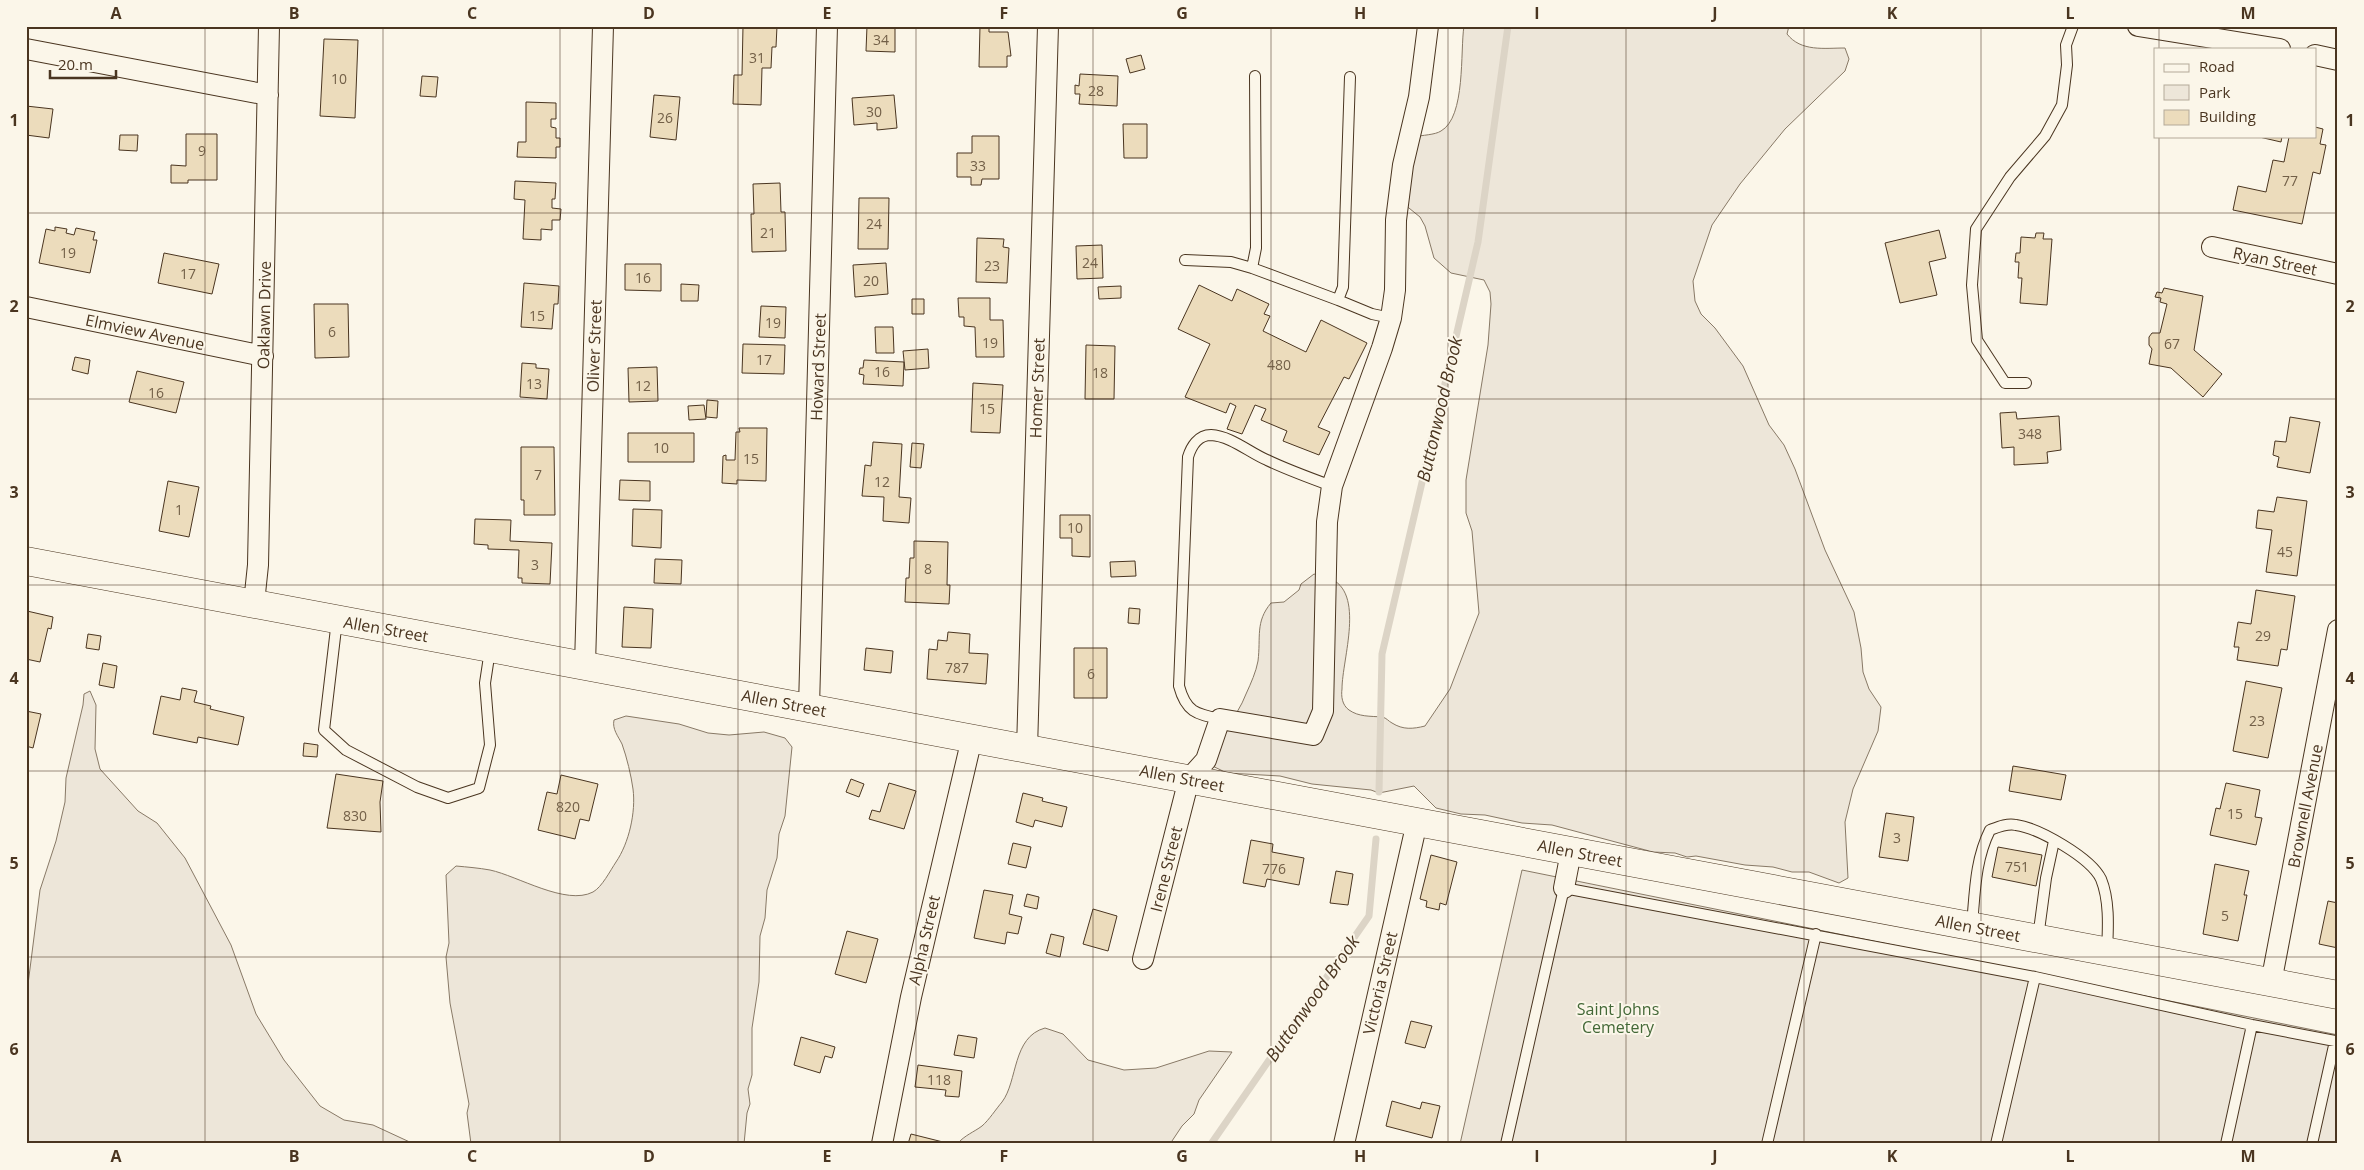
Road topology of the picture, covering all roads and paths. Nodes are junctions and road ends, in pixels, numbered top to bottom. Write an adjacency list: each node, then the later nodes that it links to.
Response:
1 (269, 26): 14 (street, Oaklawn Drive)
2 (604, 26): 30 (street, Oliver Street)
3 (827, 26): 31 (street, Howard Street)
4 (1048, 26): 34 (street, Homer Street)
5 (1428, 26): 21 (street)
6 (2073, 26): 23 (lane)
7 (2138, 26): 9 (street)
8 (26, 48): 14 (street)
9 (2274, 48)
10 (2316, 55): 11 (street)
11 (2338, 60)
12 (1255, 76): 17 (lane)
13 (1350, 78): 19 (lane)
14 (268, 95): 22 (street, Oaklawn Drive)
15 (2212, 247): 18 (street, Ryan Street)
16 (1185, 260): 17 (lane)
17 (1252, 268): 19 (lane)
18 (2338, 274)
19 (1338, 300): 21 (lane)
20 (26, 307): 22 (street, Elmview Avenue)
21 (1391, 318): 24 (street)
22 (263, 356): 26 (street, Oaklawn Drive)
23 (2026, 383)
24 (1332, 486): 32 (street); 32 (lane)
25 (26, 561): 26 (street, Allen Street)
26 (254, 604): 27 (street, Allen Street)
27 (337, 620): 29 (street, Allen Street); 29 (lane)
28 (2338, 630): 46 (street, Brownell Avenue)
29 (490, 648): 30 (street, Allen Street)
30 (585, 665): 31 (street, Allen Street)
31 (809, 707): 33 (street, Allen Street)
32 (1220, 719): 35 (street)
33 (972, 738): 34 (street, Allen Street); 50 (street, Alpha Street)
34 (1026, 749): 35 (street, Allen Street)
35 (1189, 779): 36 (street, Allen Street); 44 (street, Irene Street)
36 (1417, 822): 38 (street, Allen Street); 51 (street, Victoria Street)
37 (2054, 841): 40 (lane); 42 (lane); 43 (lane)
38 (1571, 852): 39 (street); 40 (street, Allen Street)
39 (1564, 888): 41 (lane); 52 (lane)
40 (1972, 926): 42 (street, Allen Street)
41 (1816, 934): 45 (lane); 53 (lane)
42 (2038, 939): 43 (street, Allen Street)
43 (2106, 952): 46 (street, Allen Street)
44 (1143, 959)
45 (2035, 977): 48 (lane); 54 (lane)
46 (2272, 983): 47 (street, Allen Street)
47 (2338, 995)
48 (2252, 1025): 49 (lane); 55 (lane)
49 (2337, 1041): 56 (lane)
50 (882, 1144)
51 (1344, 1144)
52 (1506, 1144)
53 (1767, 1144)
54 (1996, 1144)
55 (2226, 1144)
56 (2312, 1144)

